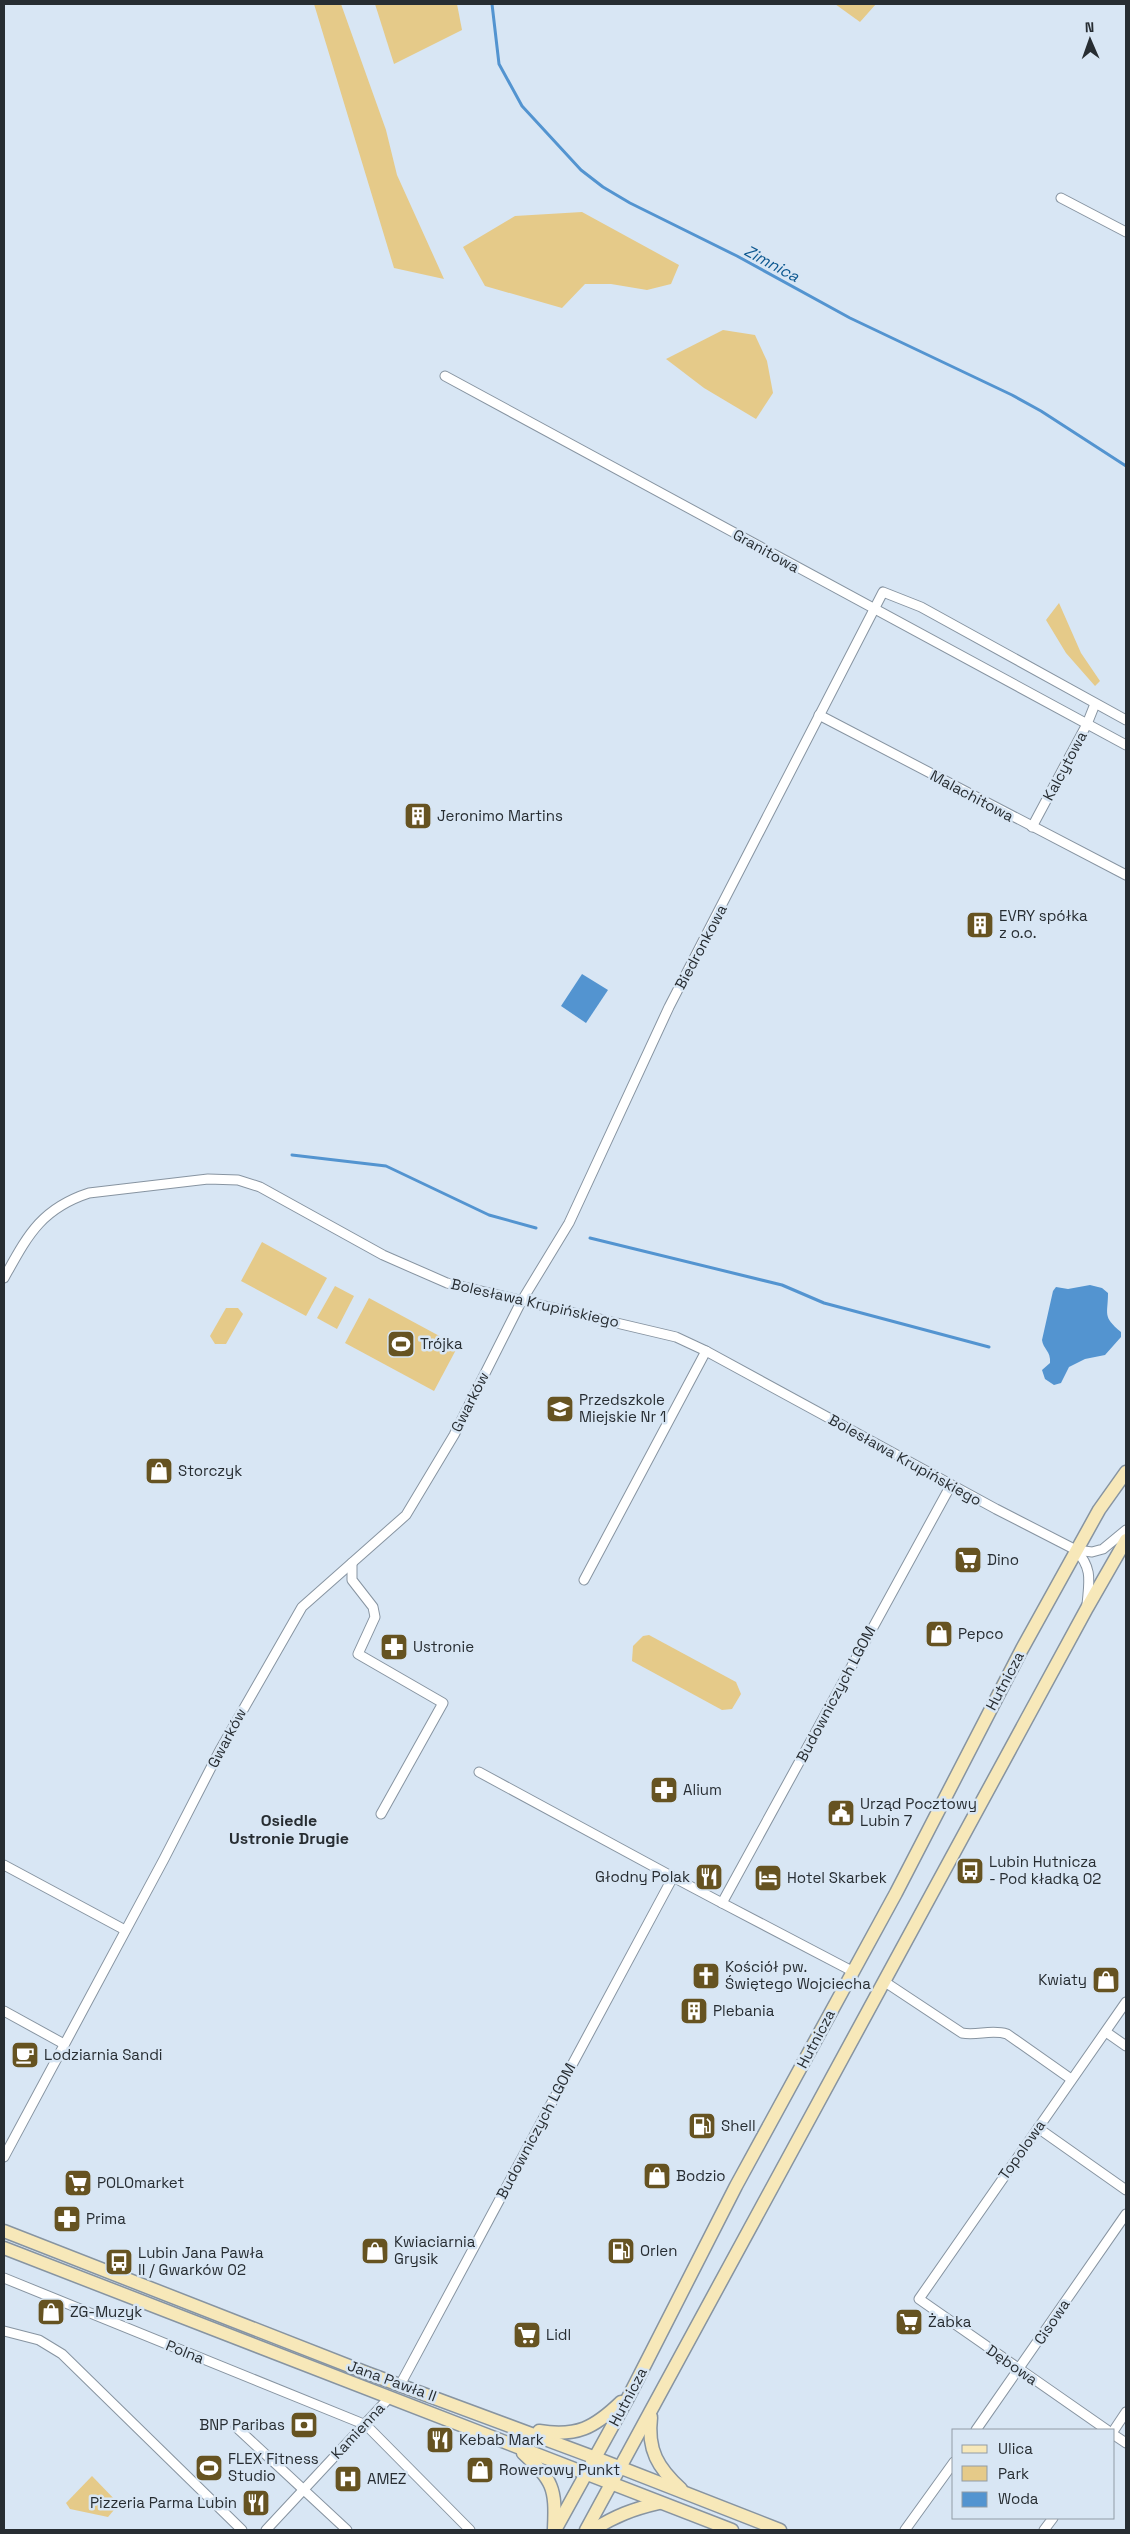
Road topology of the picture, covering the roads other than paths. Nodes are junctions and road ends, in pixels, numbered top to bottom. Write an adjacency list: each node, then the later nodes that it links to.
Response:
1 (1062, 198): 2 (street)
2 (1126, 232)
3 (445, 376): 4 (street, Granitowa)
4 (875, 610): 5 (street, Biedronkowa); 6 (street, Biedronkowa); 8 (street, Granitowa)
5 (1095, 704): 7 (street); 8 (street, Kalcytowa)
6 (820, 715): 10 (street, Malachitowa); 13 (street, Biedronkowa)
7 (1126, 720)
8 (1087, 724): 9 (street, Granitowa); 10 (street, Kalcytowa)
9 (1126, 745)
10 (1032, 827): 11 (street, Malachitowa)
11 (1126, 875)
12 (4, 1278): 13 (street, Bolesława Krupińskiego)
13 (521, 1302): 14 (street, Bolesława Krupińskiego); 20 (street, Gwarków)
14 (706, 1351): 16 (street, Bolesława Krupińskiego); 21 (street)
15 (1126, 1472): 19 (main road, Hutnicza)
16 (950, 1485): 19 (street, Bolesława Krupińskiego); 27 (street, Budowniczych LGOM)
17 (1126, 1530): 19 (street)
18 (1126, 1540): 22 (main road, Hutnicza)
19 (1076, 1550): 22 (street); 29 (main road, Hutnicza)
20 (352, 1563): 24 (street); 28 (street, Gwarków)
21 (584, 1580)
22 (1087, 1608): 30 (main road, Hutnicza)
23 (478, 1772): 26 (street)
24 (381, 1814)
25 (4, 1865): 28 (street)
26 (672, 1878): 27 (street); 47 (street, Budowniczych LGOM)
27 (722, 1903): 29 (street)
28 (125, 1930): 34 (street, Gwarków)
29 (852, 1971): 48 (main road, Hutnicza)
30 (885, 1982): 36 (street); 50 (main road, Hutnicza)
31 (1126, 2002): 33 (street, Topolowa)
32 (4, 2011): 34 (street)
33 (1106, 2032): 35 (street); 36 (street, Topolowa)
34 (64, 2044): 38 (street, Gwarków)
35 (1126, 2046)
36 (1071, 2079): 37 (street, Topolowa)
37 (1038, 2128): 39 (street); 44 (street, Topolowa)
38 (4, 2157)
39 (1126, 2190)
40 (1126, 2214): 46 (street, Cisowa)
41 (4, 2231): 47 (main road, Jana Pawła II)
42 (4, 2248): 49 (main road, Jana Pawła II)
43 (4, 2278): 52 (street, Polna)
44 (918, 2299): 46 (street, Dębowa)
45 (4, 2331): 70 (street)
46 (1019, 2371): 55 (street, Cisowa); 56 (street, Dębowa)
47 (400, 2385): 49 (main road); 54 (main road, Jana Pawła II)
48 (629, 2396): 54 (main road); 61 (main road, Hutnicza)
49 (389, 2398): 52 (street, Kamienna); 60 (main road, Jana Pawła II)
50 (652, 2412): 63 (main road, Hutnicza); 67 (main road)
51 (1126, 2412): 57 (street)
52 (366, 2425): 66 (street, Kamienna); 73 (street)
53 (236, 2426): 66 (street)
54 (511, 2426): 61 (main road, Jana Pawła II)
55 (977, 2429)
56 (1106, 2429)
57 (1115, 2429)
58 (1115, 2436): 59 (street)
59 (1126, 2443)
60 (517, 2448): 64 (main road, Jana Pawła II); 74 (main road)
61 (596, 2458): 63 (main road, Jana Pawła II); 64 (main road, Hutnicza)
62 (952, 2465): 79 (street)
63 (619, 2468): 65 (main road, Hutnicza); 67 (main road, Jana Pawła II)
64 (586, 2474): 65 (main road, Jana Pawła II); 74 (main road, Hutnicza)
65 (610, 2484): 68 (main road, Jana Pawła II); 75 (main road, Hutnicza)
66 (304, 2490): 71 (street, Kamienna); 72 (street)
67 (685, 2493): 78 (main road, Jana Pawła II)
68 (659, 2503): 76 (main road); 77 (main road, Jana Pawła II)
69 (1052, 2519): 80 (street)
70 (242, 2530)
71 (266, 2530)
72 (348, 2530)
73 (470, 2530)
74 (555, 2530)
75 (586, 2530)
76 (593, 2530)
77 (732, 2530)
78 (780, 2530)
79 (905, 2530)
80 (1044, 2530)

